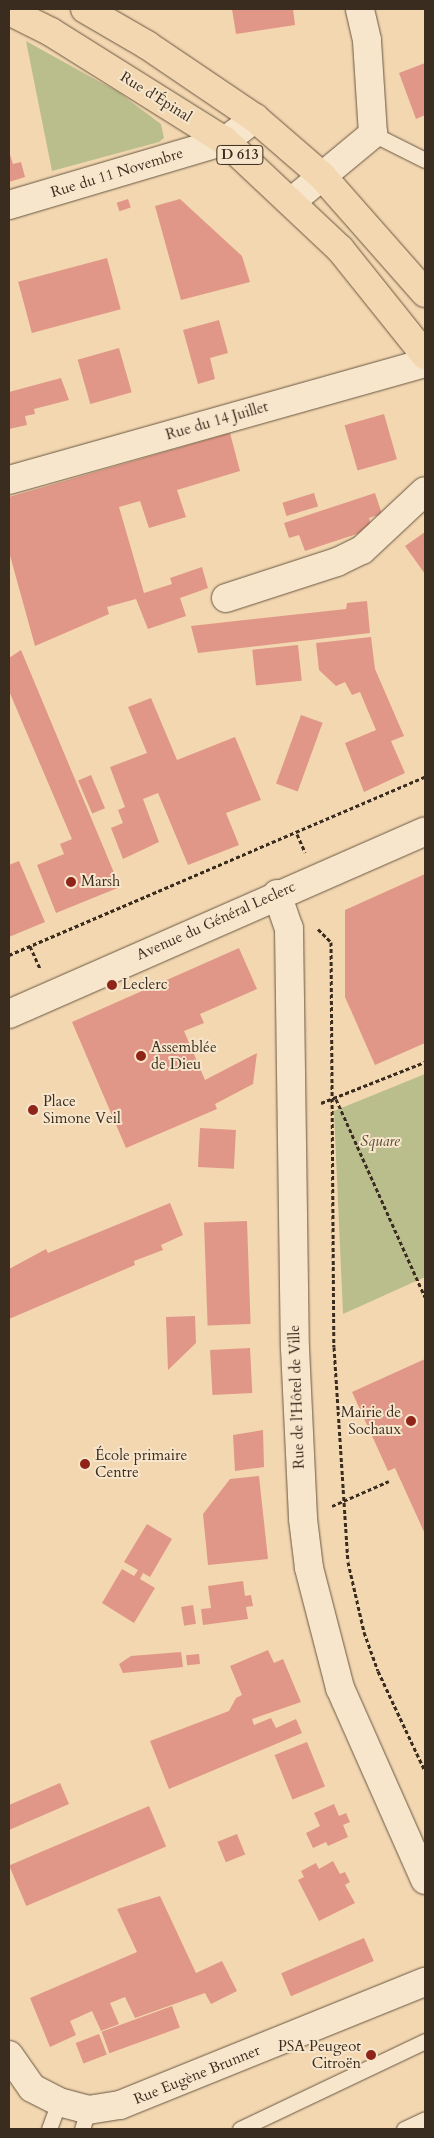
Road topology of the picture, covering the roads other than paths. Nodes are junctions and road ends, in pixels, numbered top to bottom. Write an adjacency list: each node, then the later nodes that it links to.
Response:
1 (85, 9): 4 (main road, D 613)
2 (360, 9): 5 (street)
3 (9, 11): 6 (main road, Rue d'Épinal / D 613)
4 (255, 118): 6 (street); 8 (main road, D 613)
5 (373, 134): 7 (lane); 8 (street)
6 (225, 141): 9 (main road, Rue d'Épinal / D 613); 10 (street, Rue du 11 Novembre)
7 (425, 160)
8 (322, 176): 9 (street); 11 (main road, D 613)
9 (291, 202): 12 (main road, Rue d'Épinal / D 613)
10 (9, 205)
11 (425, 293)
12 (425, 355)
13 (425, 363): 14 (street, Rue du 14 Juillet)
14 (9, 480)
15 (425, 491): 16 (street)
16 (226, 598)
17 (425, 831): 18 (street, Avenue du Général Leclerc)
18 (277, 894): 19 (street, Avenue du Général Leclerc); 20 (street, Rue de l'Hôtel de Ville)
19 (9, 1014)
20 (425, 1880)
21 (425, 1982): 26 (street, Rue Eugène Brunner)
22 (425, 2041): 28 (lane)
23 (9, 2055): 24 (street, Rue Eugène Brunner)
24 (59, 2102): 26 (street, Rue Eugène Brunner); 27 (lane)
25 (425, 2119): 29 (lane)
26 (85, 2120)
27 (49, 2129)
28 (240, 2129)
29 (404, 2129)

